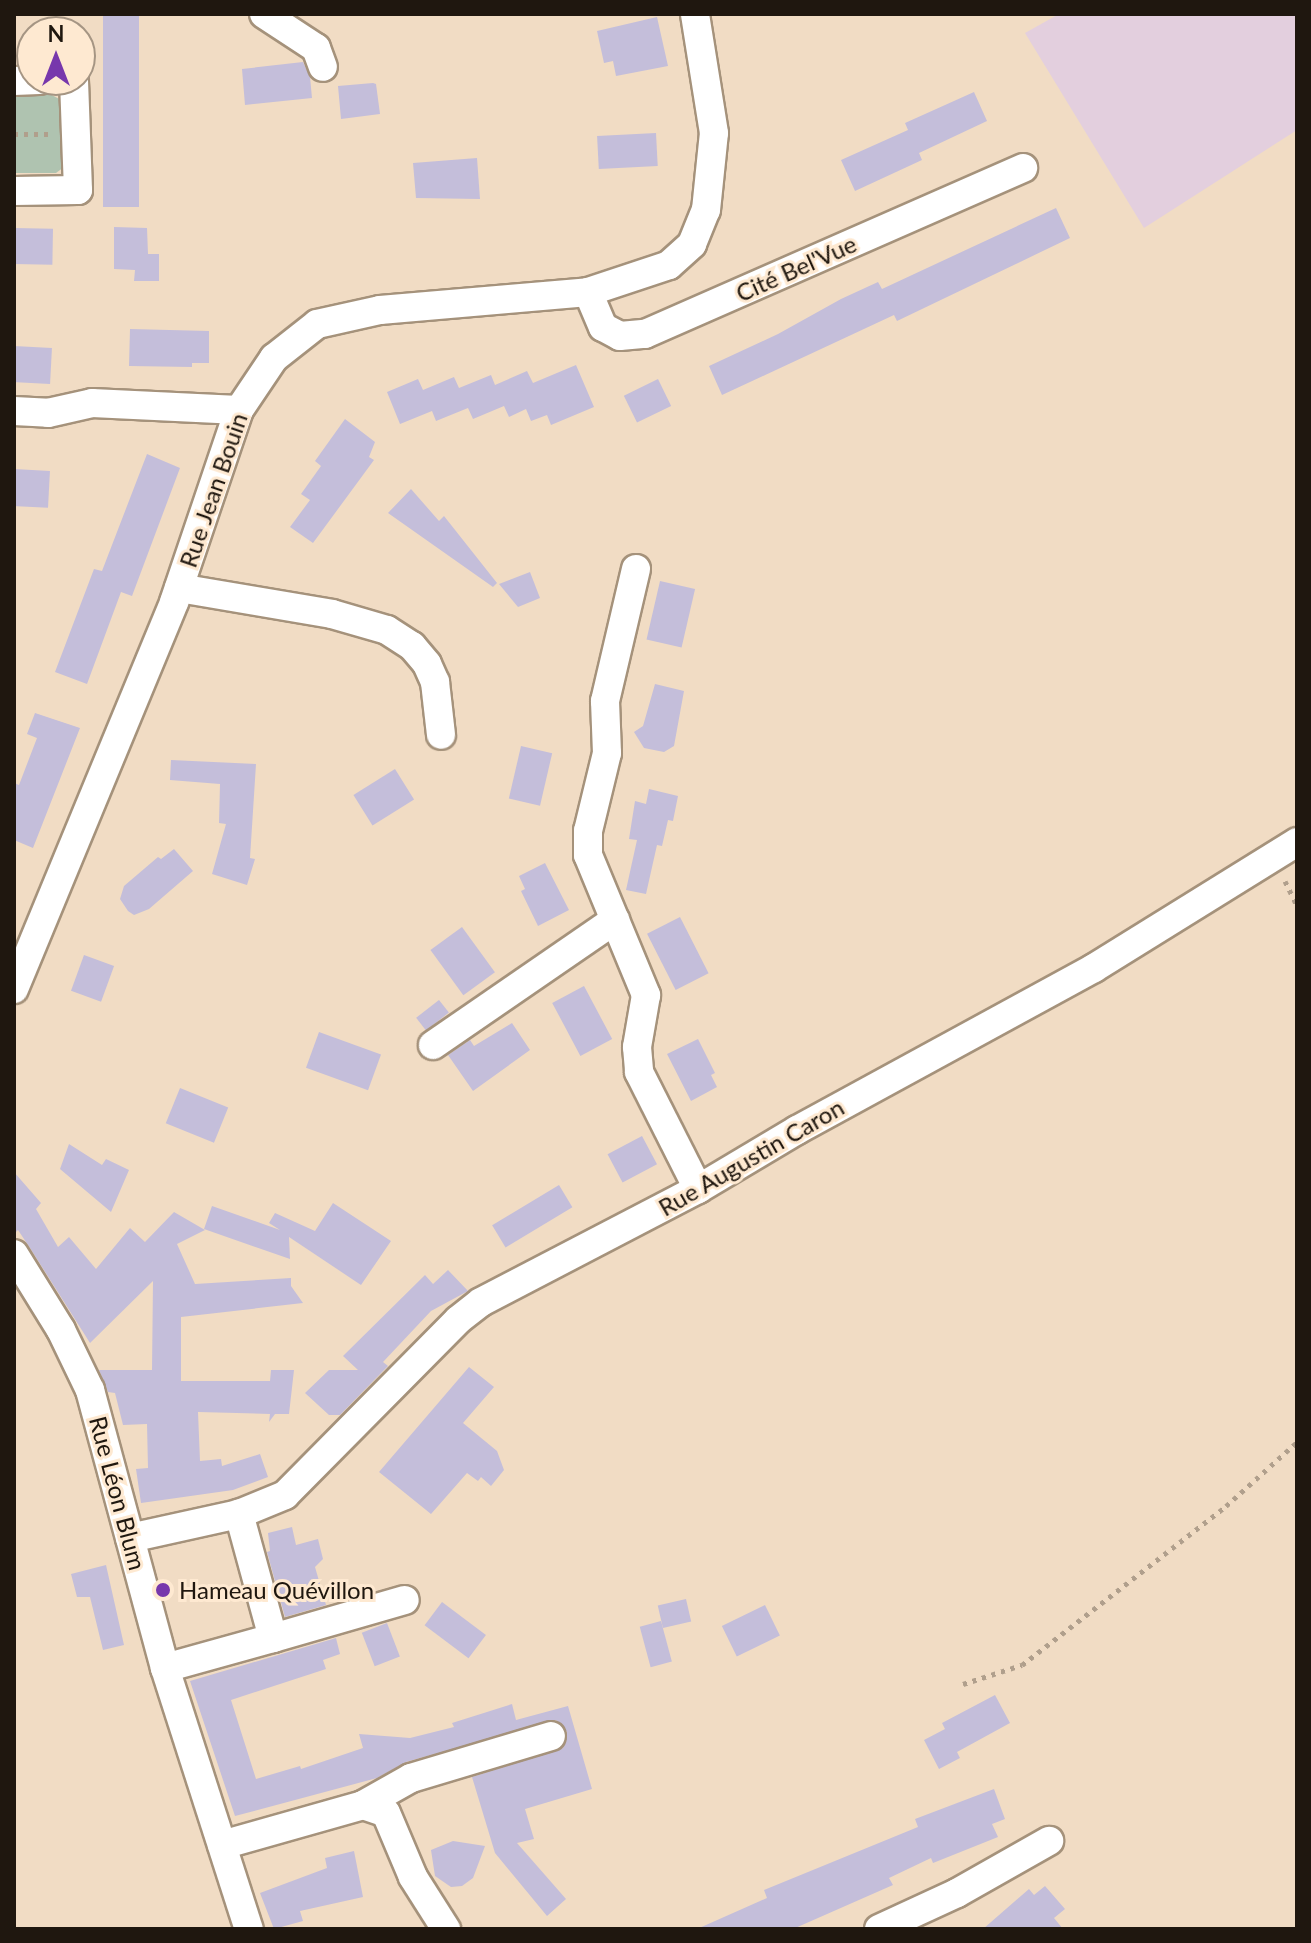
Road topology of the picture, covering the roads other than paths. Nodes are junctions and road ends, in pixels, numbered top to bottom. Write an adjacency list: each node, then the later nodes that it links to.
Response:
1 (264, 14): 3 (street)
2 (695, 14): 7 (street, Rue Jean Bouin)
3 (323, 67)
4 (75, 96): 6 (street)
5 (1023, 168): 7 (street, Cité Bel'Vue)
6 (14, 191)
7 (588, 292): 8 (street, Rue Jean Bouin)
8 (239, 410): 9 (street); 11 (street, Rue Jean Bouin)
9 (14, 411)
10 (636, 569): 14 (street)
11 (179, 588): 12 (street); 15 (street, Rue Jean Bouin)
12 (441, 735)
13 (1297, 842): 17 (street, Rue Augustin Caron)
14 (615, 920): 16 (street); 17 (street)
15 (14, 989)
16 (433, 1045)
17 (698, 1189): 19 (street, Rue Augustin Caron)
18 (14, 1254): 20 (street, Rue Léon Blum)
19 (239, 1514): 20 (street, Rue Augustin Caron); 22 (street)
20 (130, 1538): 23 (street, Rue Léon Blum)
21 (405, 1600): 22 (street)
22 (273, 1638): 23 (street)
23 (165, 1668): 27 (street, Rue Léon Blum)
24 (551, 1736): 25 (street)
25 (363, 1805): 27 (street); 29 (street)
26 (1049, 1841): 30 (street)
27 (222, 1845): 28 (street, Rue Léon Blum)
28 (249, 1929)
29 (446, 1929)
30 (879, 1929)

